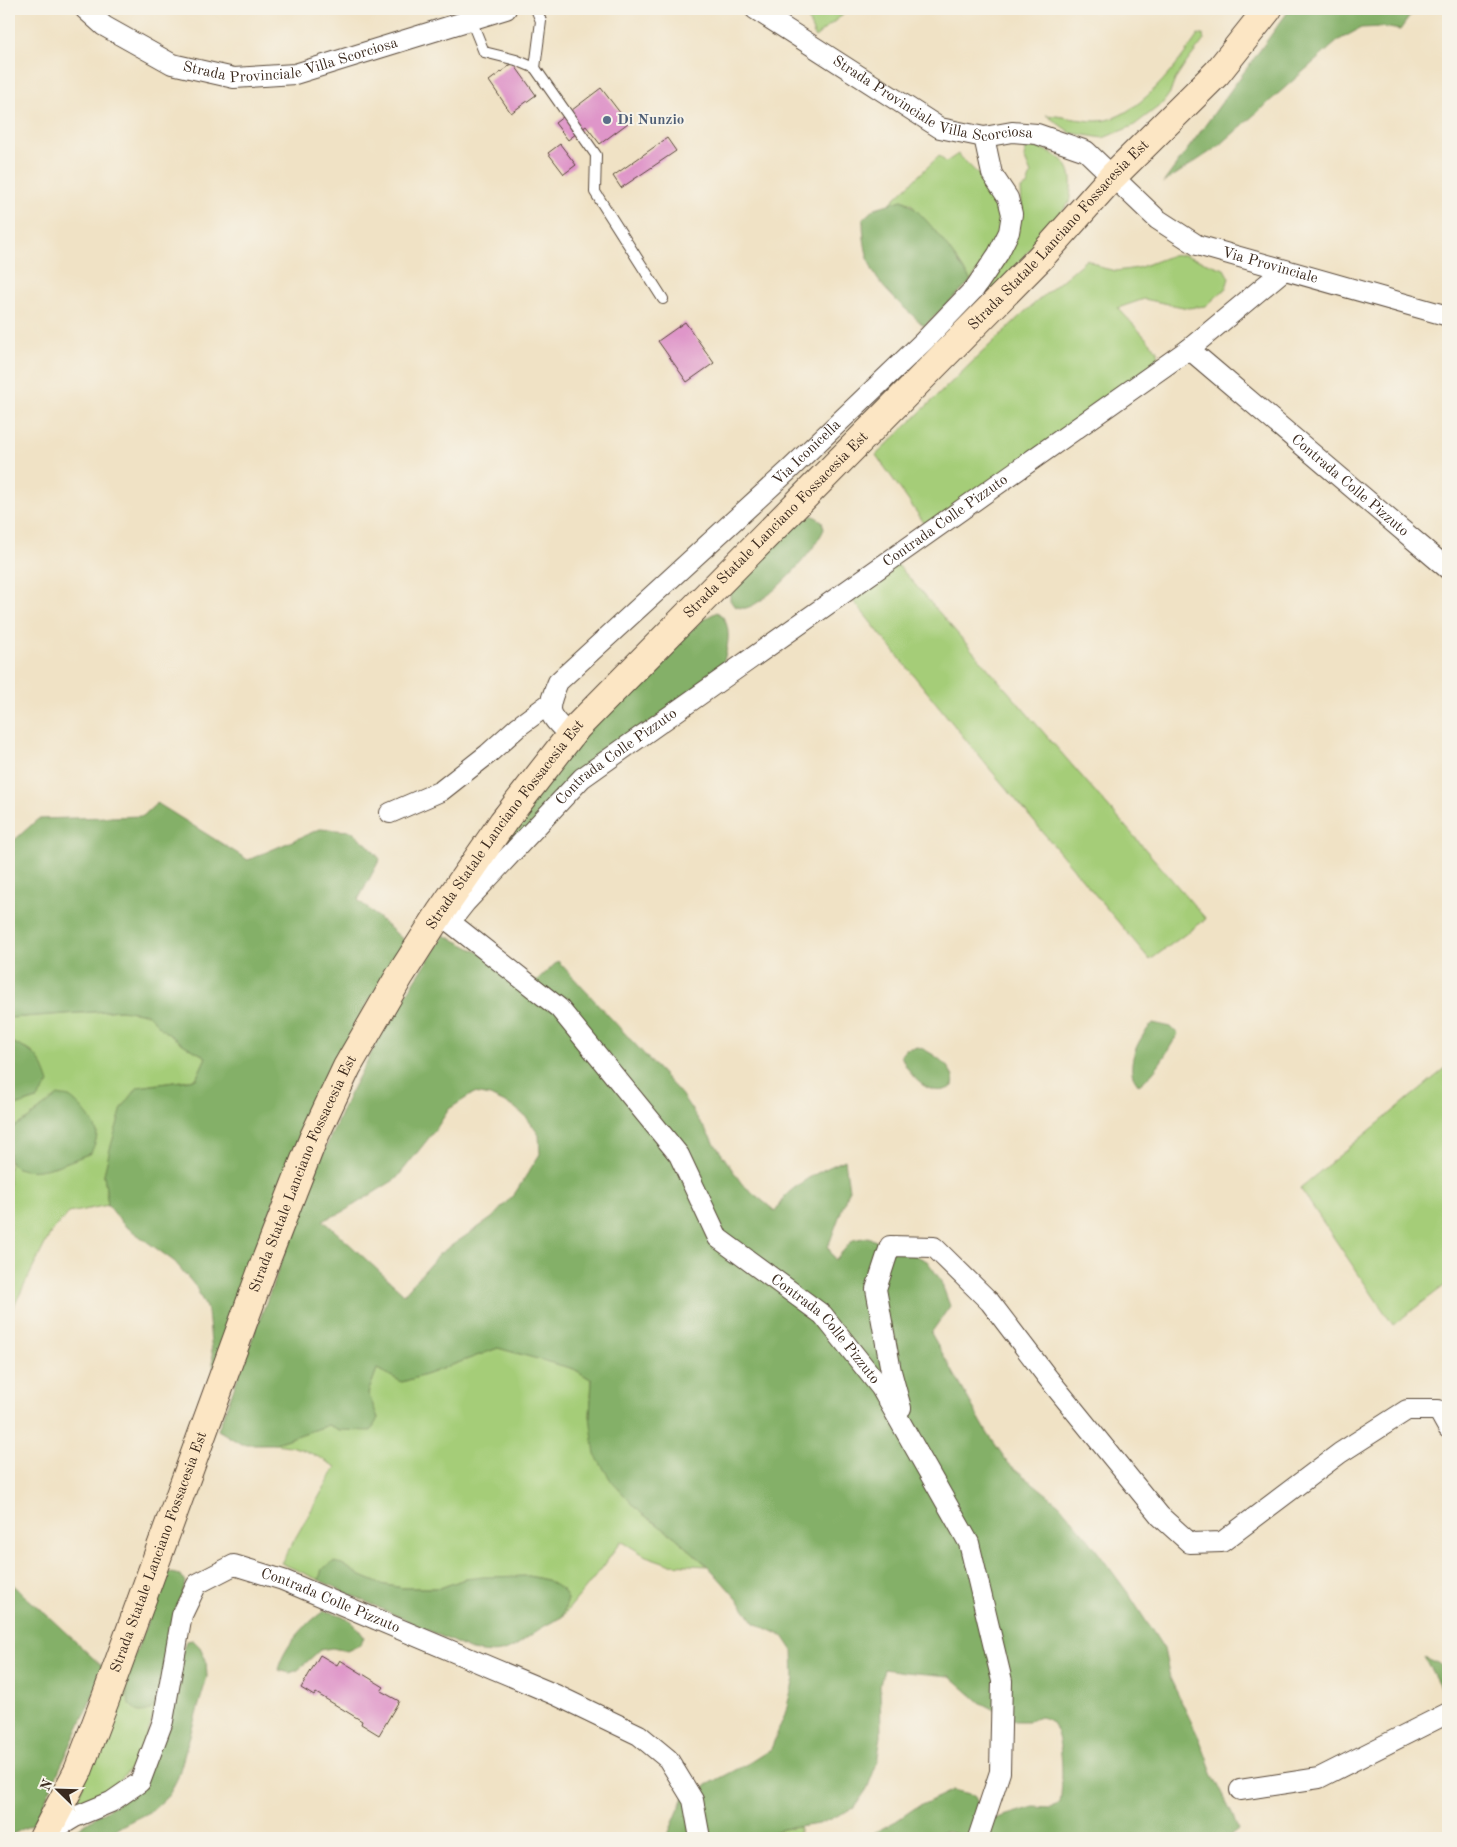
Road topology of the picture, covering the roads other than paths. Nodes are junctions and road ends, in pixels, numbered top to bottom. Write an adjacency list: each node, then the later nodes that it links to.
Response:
1 (85, 9): 6 (street, Strada Provinciale Villa Scorciosa)
2 (506, 9): 6 (street, Strada Provinciale Villa Scorciosa)
3 (536, 9): 7 (lane)
4 (755, 9): 8 (street, Strada Provinciale Villa Scorciosa)
5 (1268, 9): 9 (main road, Strada Statale Lanciano Fossacesia Est)
6 (470, 20): 7 (lane)
7 (535, 68): 11 (lane)
8 (984, 137): 9 (street, Strada Provinciale Villa Scorciosa); 15 (street, Via Iconicella)
9 (1114, 176): 10 (street, Via Provinciale); 16 (main road, Strada Statale Lanciano Fossacesia Est)
10 (1284, 270): 12 (street, Via Provinciale); 13 (street)
11 (664, 299)
12 (1448, 316)
13 (1189, 349): 14 (street, Contrada Colle Pizzuto); 18 (street, Contrada Colle Pizzuto)
14 (1448, 569)
15 (550, 703): 16 (street); 17 (street)
16 (570, 736): 18 (main road, Strada Statale Lanciano Fossacesia Est)
17 (390, 813)
18 (445, 918): 20 (street, Contrada Colle Pizzuto); 23 (main road, Strada Statale Lanciano Fossacesia Est)
19 (1448, 1428): 20 (street)
20 (910, 1439): 25 (street, Contrada Colle Pizzuto)
21 (1448, 1712): 22 (street)
22 (1240, 1790)
23 (44, 1837): 24 (street, Contrada Colle Pizzuto)
24 (700, 1838)
25 (978, 1838)

